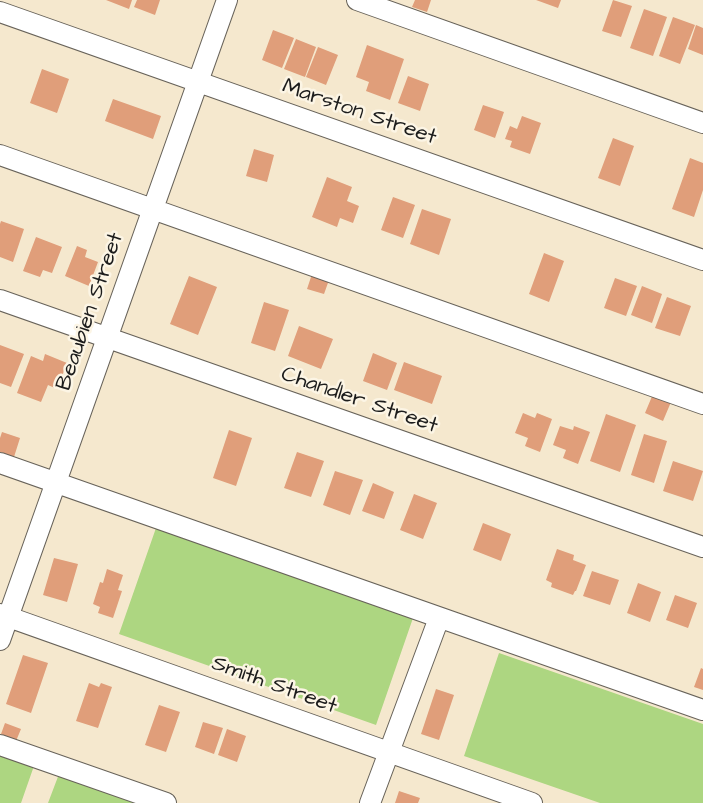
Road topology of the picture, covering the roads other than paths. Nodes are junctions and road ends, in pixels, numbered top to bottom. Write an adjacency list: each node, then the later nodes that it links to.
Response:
1 (227, 0): 4 (street, Beaubien Street)
2 (357, 0): 5 (street)
3 (0, 12): 4 (street, Marston Street)
4 (198, 82): 7 (street, Beaubien Street); 8 (street, Marston Street)
5 (703, 123)
6 (0, 155): 7 (street)
7 (153, 210): 10 (street, Beaubien Street); 11 (street)
8 (703, 260)
9 (0, 300): 10 (street, Chandler Street)
10 (108, 338): 13 (street, Beaubien Street); 14 (street, Chandler Street)
11 (703, 404)
12 (0, 463): 13 (street)
13 (56, 483): 15 (street, Beaubien Street); 16 (street)
14 (703, 548)
15 (4, 616): 17 (street, Beaubien Street); 20 (street, Smith Street)
16 (439, 618): 18 (street); 20 (street)
17 (0, 640)
18 (703, 710)
19 (0, 745): 21 (street)
20 (388, 752): 22 (street); 23 (street, Smith Street)
21 (166, 803)
22 (370, 803)
23 (532, 803)

